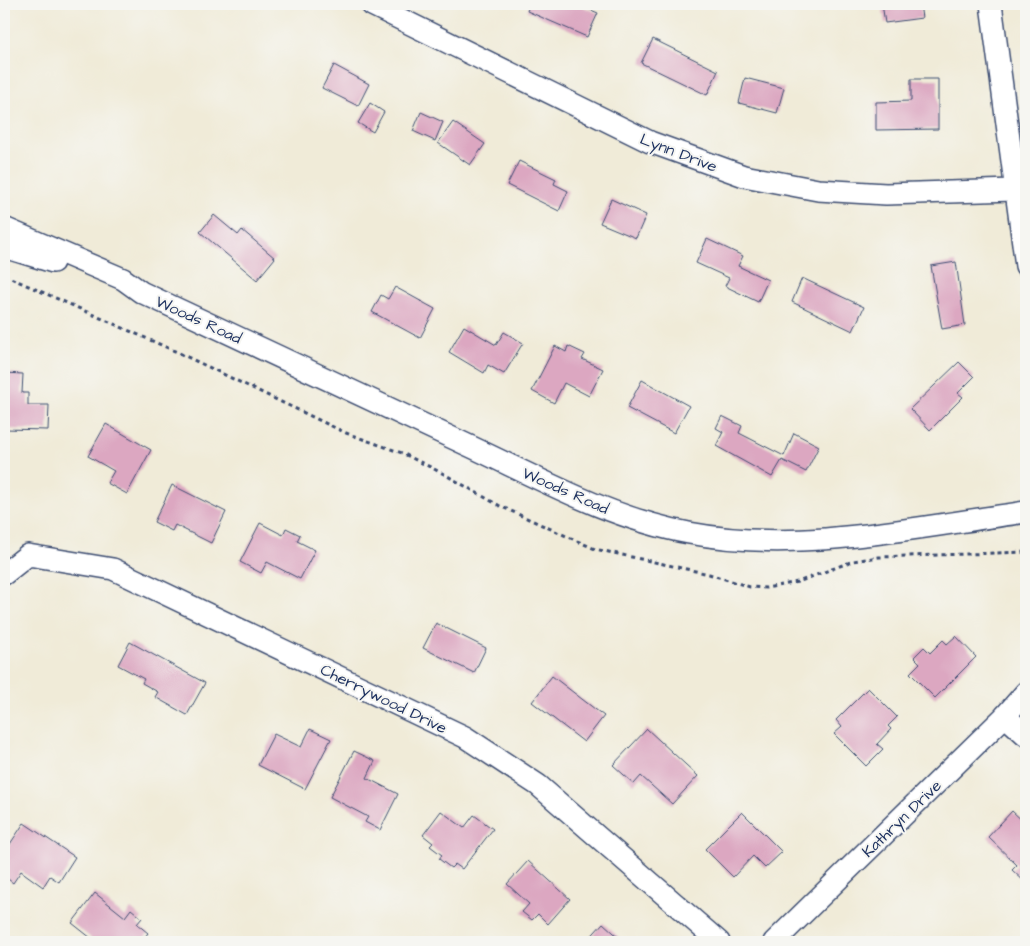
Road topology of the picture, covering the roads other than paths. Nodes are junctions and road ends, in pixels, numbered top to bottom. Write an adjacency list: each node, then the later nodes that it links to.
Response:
1 (991, 4): 3 (street)
2 (372, 5): 3 (street, Lynn Drive)
3 (1014, 190): 6 (street)
4 (4, 228): 7 (street, Woods Road)
5 (4, 247): 7 (street, Woods Road)
6 (1026, 266)
7 (141, 292): 8 (street, Woods Road)
8 (1026, 512)
9 (4, 574): 13 (street, Cherrywood Drive)
10 (1026, 692): 11 (street, Kathryn Drive)
11 (1006, 716): 12 (street); 14 (street, Kathryn Drive)
12 (1026, 735)
13 (719, 942)
14 (774, 942)

